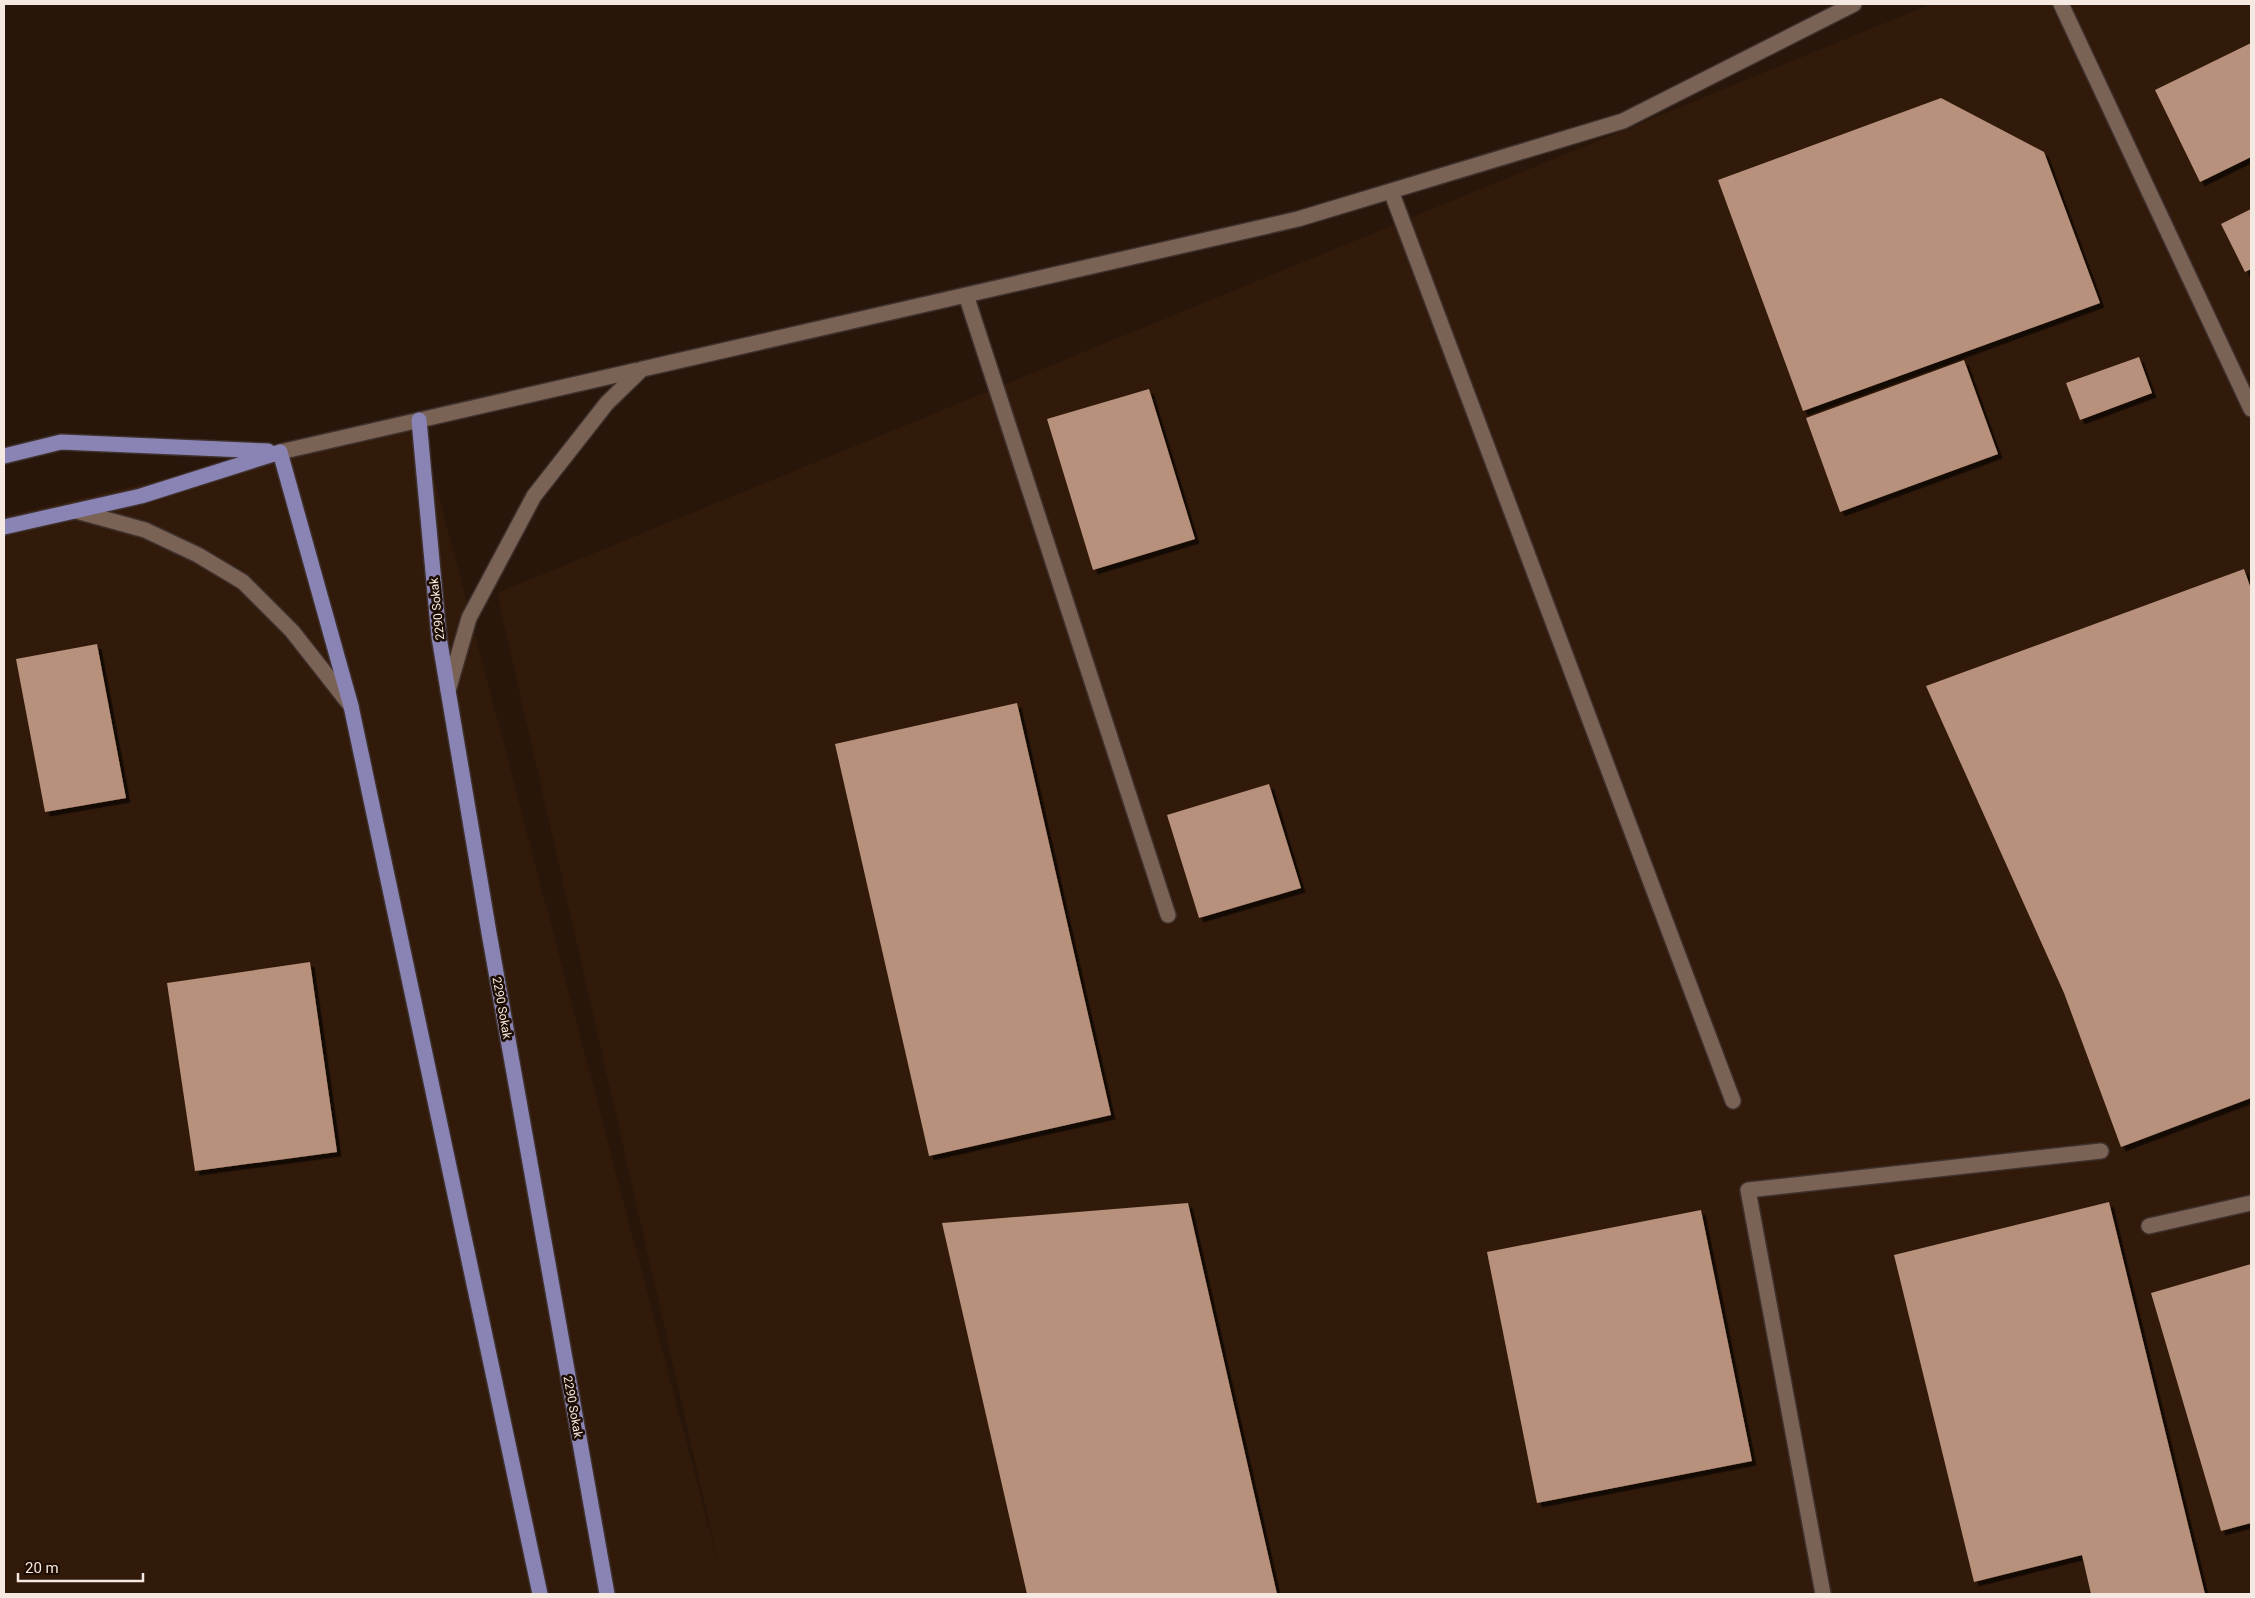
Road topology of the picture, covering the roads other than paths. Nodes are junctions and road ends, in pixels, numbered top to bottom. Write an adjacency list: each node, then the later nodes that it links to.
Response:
1 (1854, 4): 3 (street)
2 (2061, 4): 6 (street)
3 (1391, 191): 4 (street); 15 (street)
4 (966, 295): 5 (street); 14 (street)
5 (643, 368): 7 (street); 12 (street)
6 (2251, 409)
7 (419, 420): 8 (street); 12 (main road, 2290 Sokak)
8 (280, 452): 9 (main road); 10 (main road); 13 (main road)
9 (4, 456)
10 (76, 511): 11 (main road); 13 (street)
11 (4, 527)
12 (448, 691): 20 (main road, 2290 Sokak)
13 (351, 706): 19 (main road)
14 (1168, 915)
15 (1733, 1101)
16 (2101, 1152): 21 (street)
17 (2251, 1203): 18 (street)
18 (2149, 1226)
19 (540, 1594)
20 (607, 1594)
21 (1823, 1594)

